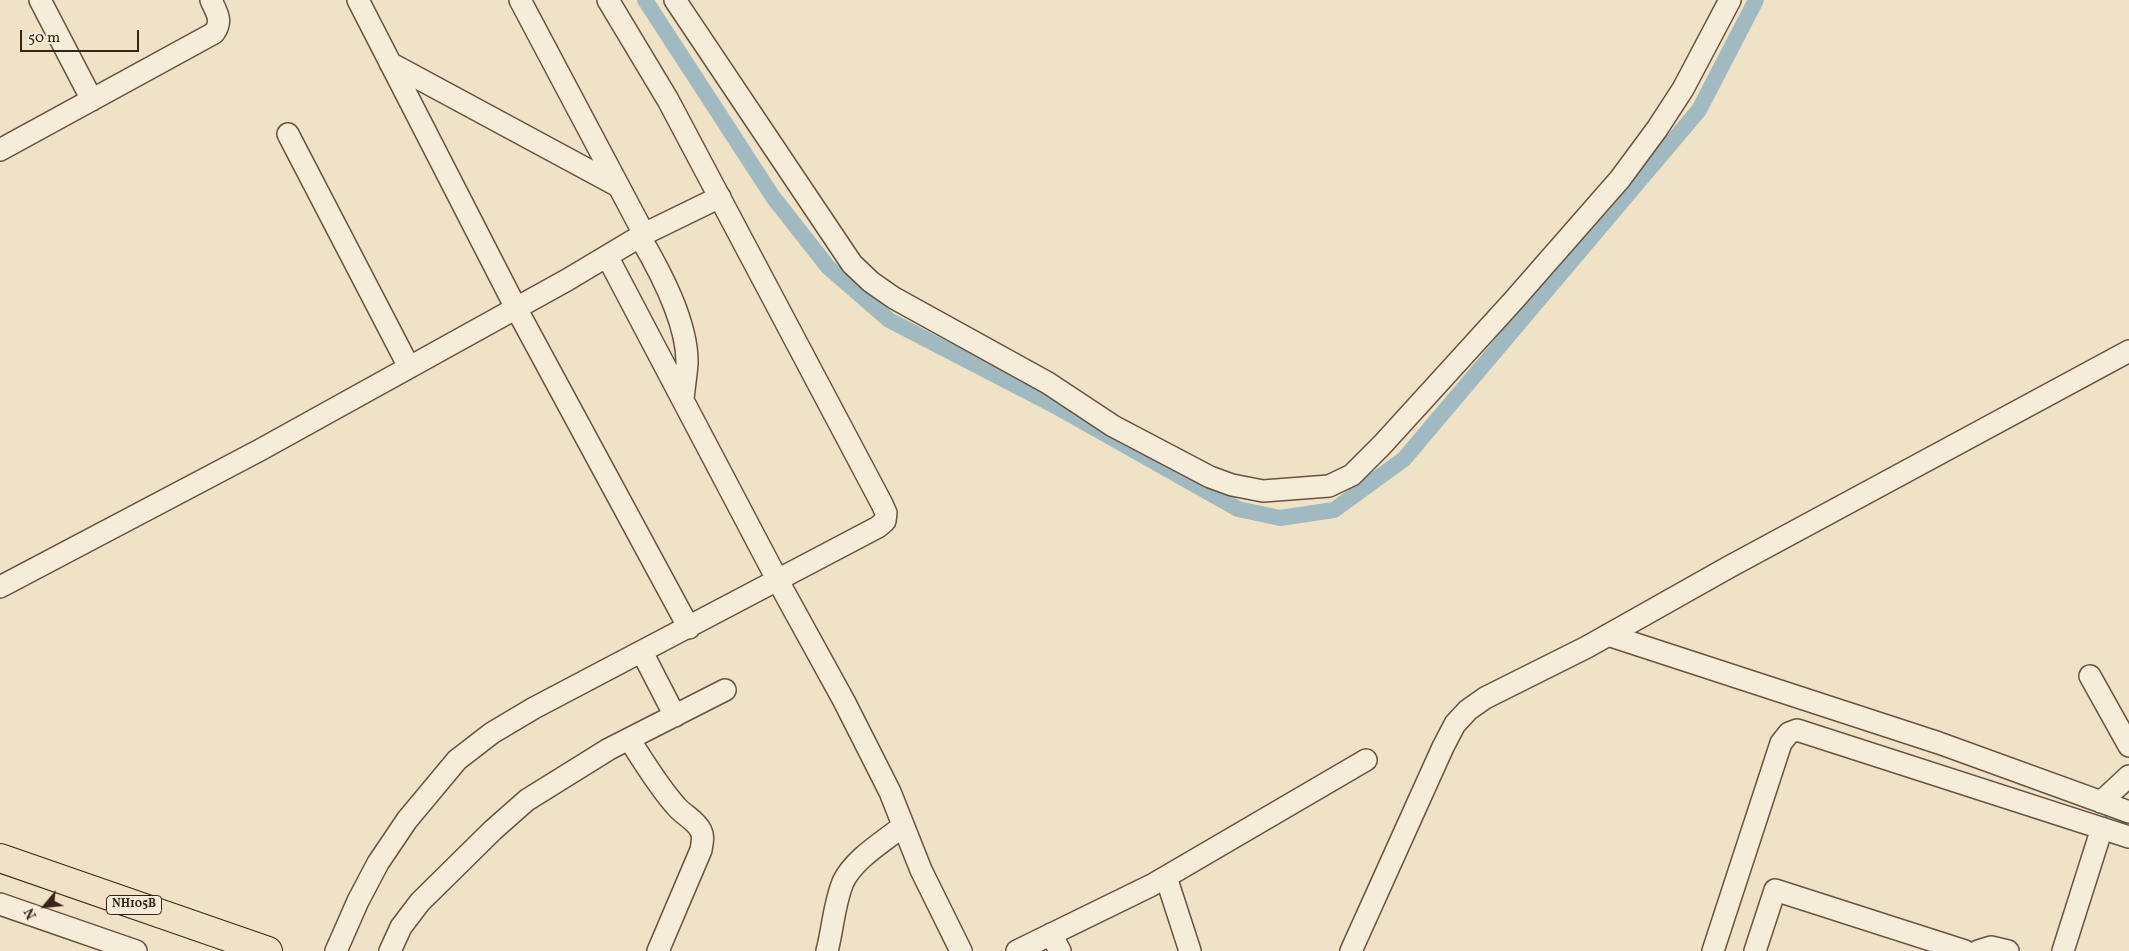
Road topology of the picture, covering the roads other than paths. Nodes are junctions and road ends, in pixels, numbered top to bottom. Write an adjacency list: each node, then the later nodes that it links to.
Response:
1 (40, 0): 9 (street)
2 (211, 0): 9 (street)
3 (358, 0): 8 (street)
4 (520, 0): 12 (street)
5 (608, 0): 13 (street)
6 (675, 0): 7 (street)
7 (1730, 0)
8 (390, 63): 12 (street); 16 (street)
9 (92, 100): 11 (street)
10 (288, 134): 18 (street)
11 (0, 150)
12 (618, 186): 14 (street)
13 (720, 197): 14 (street); 20 (street)
14 (642, 235): 15 (street); 19 (street)
15 (607, 256): 16 (street); 19 (street)
16 (516, 308): 18 (street); 22 (street)
17 (2129, 351): 23 (street)
18 (409, 367): 21 (street)
19 (683, 399): 20 (street)
20 (778, 581): 22 (street); 34 (street)
21 (0, 587)
22 (689, 628): 24 (street)
23 (1608, 634): 32 (street); 50 (street)
24 (642, 652): 27 (street); 43 (street)
25 (2090, 676): 29 (street)
26 (725, 690): 27 (street)
27 (674, 716): 28 (street)
28 (629, 739): 44 (street); 45 (street)
29 (2129, 746)
30 (1366, 760): 38 (street)
31 (2129, 776): 32 (street)
32 (2101, 802): 33 (street)
33 (2129, 812)
34 (902, 826): 46 (street); 47 (street)
35 (2102, 828): 36 (street); 51 (street); 56 (street)
36 (2129, 837)
37 (0, 858): 42 (highway, NH105B)
38 (1166, 877): 40 (street); 49 (street)
39 (0, 904): 41 (street)
40 (1056, 942): 48 (street)
41 (136, 951)
42 (268, 951)
43 (336, 951)
44 (390, 951)
45 (658, 951)
46 (827, 951)
47 (961, 951)
48 (1017, 951)
49 (1190, 951)
50 (1351, 951)
51 (1713, 951)
52 (1755, 951): 53 (street)
53 (1965, 951)
54 (1978, 951): 55 (street)
55 (2008, 951)
56 (2063, 951)

